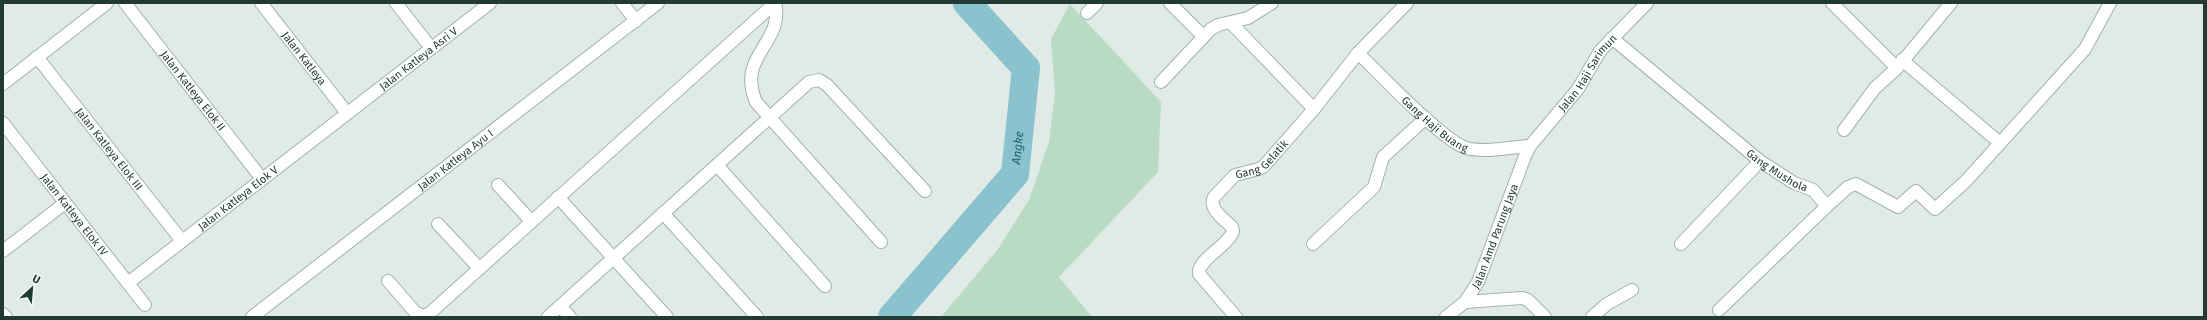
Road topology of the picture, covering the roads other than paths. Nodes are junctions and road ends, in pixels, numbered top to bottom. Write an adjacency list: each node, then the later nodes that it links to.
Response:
1 (107, 3): 24 (street)
2 (125, 3): 38 (street, Jalan Katleya Elok II)
3 (261, 3): 29 (street, Jalan Katleya)
4 (396, 3): 22 (street)
5 (490, 3): 22 (street, Jalan Katleya Asri V)
6 (622, 3): 18 (street)
7 (658, 3): 18 (street, Jalan Katleya Ayu I)
8 (775, 3): 30 (street); 41 (street)
9 (1097, 3): 17 (street)
10 (1170, 3): 20 (street)
11 (1272, 3): 19 (street)
12 (1407, 3): 23 (street)
13 (1647, 3): 21 (street, Jalan Haji Sarimun)
14 (1832, 3): 25 (street)
15 (1951, 3): 25 (street)
16 (2110, 3): 34 (street)
17 (1087, 13)
18 (636, 21): 64 (street, Jalan Katleya Ayu I)
19 (1231, 23): 20 (street); 28 (street)
20 (1203, 36): 26 (street)
21 (1612, 38): 35 (street, Jalan Haji Sarimun); 36 (street, Gang Mushola)
22 (431, 48): 29 (street, Jalan Katleya Asri V)
23 (1358, 53): 28 (street); 31 (street, Gang Haji Buang)
24 (38, 57): 27 (street); 47 (street, Jalan Katleya Elok III)
25 (1900, 64): 33 (street); 34 (street)
26 (1161, 82)
27 (3, 84)
28 (1314, 109): 69 (street, Gang Gelatik)
29 (347, 113): 38 (street, Jalan Katleya Elok V)
30 (770, 118): 37 (street); 40 (street); 48 (street)
31 (1426, 118): 35 (street, Gang Haji Buang); 49 (street)
32 (3, 123): 42 (street, Jalan Katleya Elok IV)
33 (1844, 130)
34 (2000, 143): 43 (street)
35 (1530, 146): 58 (street, Jalan Amd Parung Jaya)
36 (1760, 161): 43 (street, Gang Mushola); 50 (street)
37 (717, 166): 44 (street); 56 (street)
38 (262, 179): 47 (street, Jalan Katleya Elok V)
39 (498, 185): 45 (street)
40 (925, 191)
41 (558, 197): 45 (street); 52 (street)
42 (65, 203): 51 (street); 55 (street, Jalan Katleya Elok IV)
43 (1826, 206): 61 (street)
44 (664, 213): 52 (street); 68 (street)
45 (531, 221): 53 (street)
46 (438, 224): 53 (street)
47 (182, 241): 55 (street, Jalan Katleya Elok V)
48 (881, 242)
49 (1313, 244)
50 (1681, 244)
51 (3, 251)
52 (613, 258): 60 (street); 67 (street)
53 (479, 268): 54 (street)
54 (388, 282)
55 (128, 283): 59 (street, Jalan Katleya Elok IV)
56 (825, 286)
57 (1632, 290): 72 (street)
58 (1465, 302): 70 (street, Jalan Amd Parung Jaya); 71 (street)
59 (145, 305)
60 (560, 306): 65 (street); 66 (street)
61 (1719, 310)
62 (3, 314): 63 (street)
63 (6, 317)
64 (252, 317)
65 (548, 317)
66 (570, 317)
67 (667, 317)
68 (757, 317)
69 (1236, 317)
70 (1446, 317)
71 (1545, 317)
72 (1592, 317)

